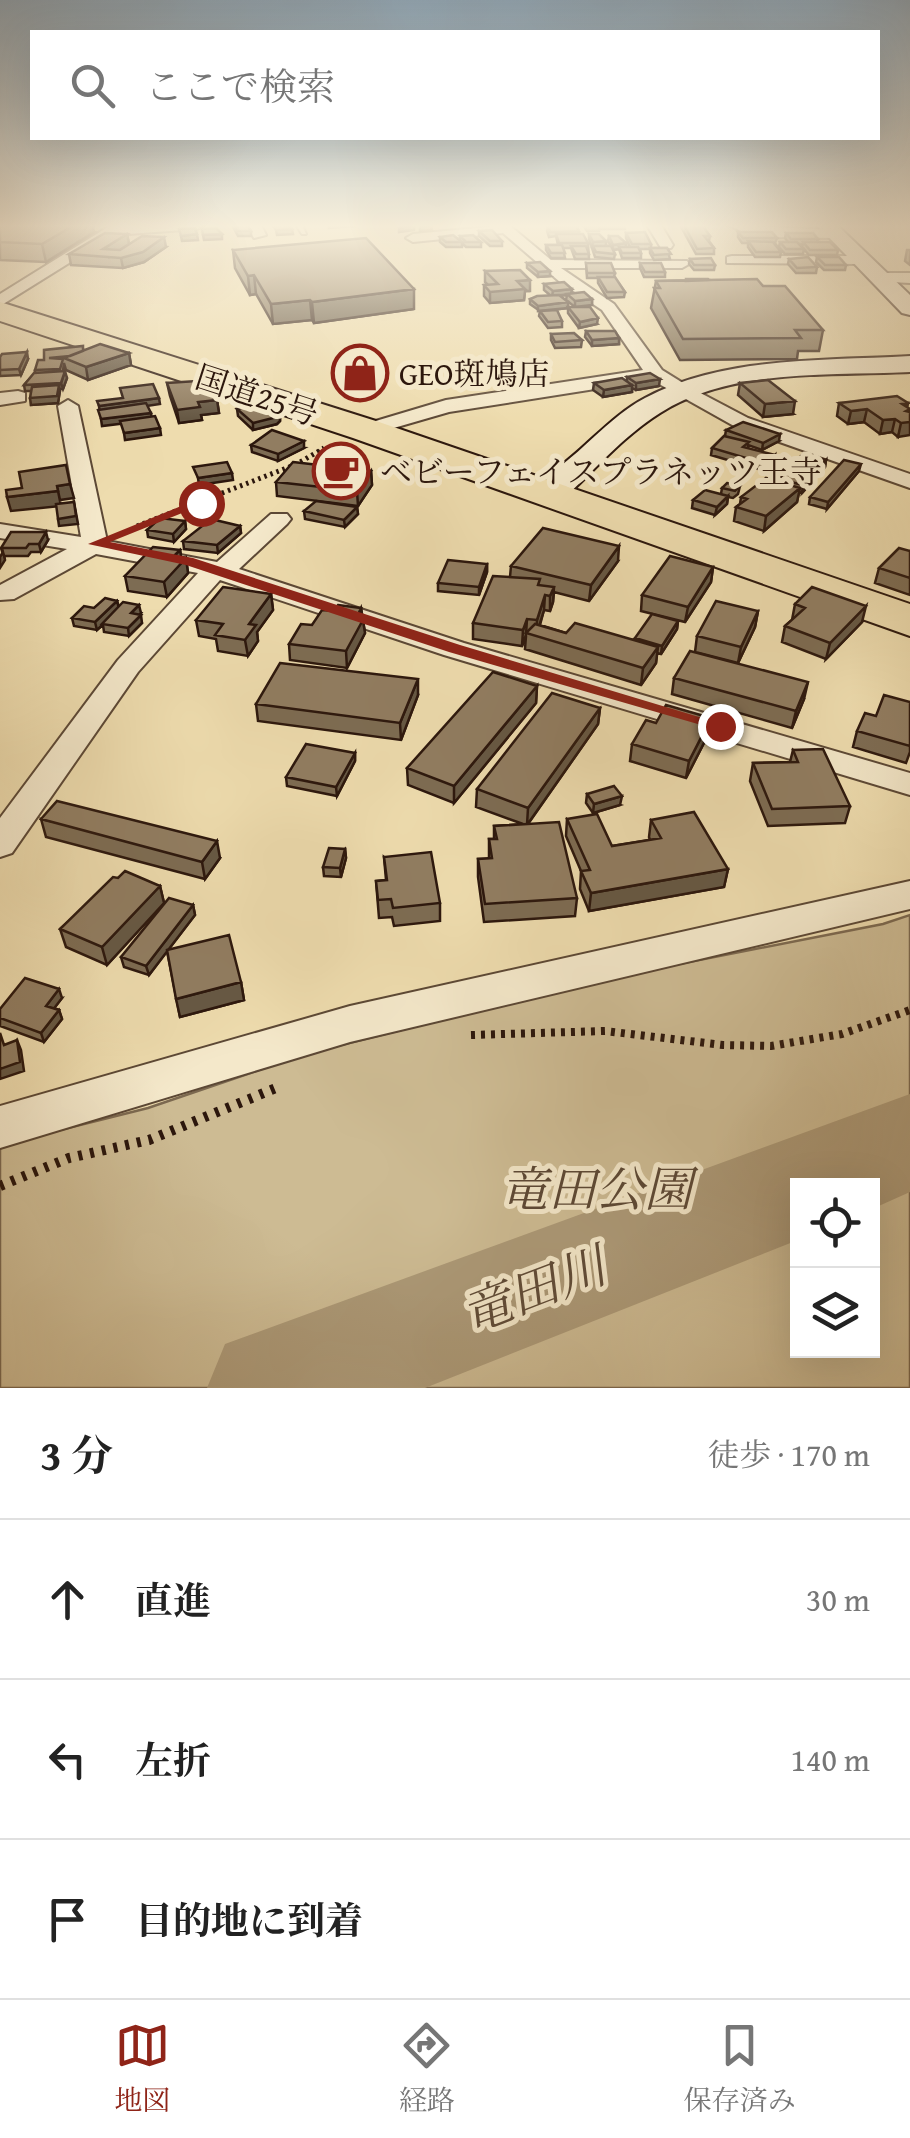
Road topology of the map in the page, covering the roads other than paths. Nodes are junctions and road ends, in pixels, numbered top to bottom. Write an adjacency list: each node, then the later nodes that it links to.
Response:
1 (584, 290): 6 (street)
2 (891, 290): 3 (street)
3 (910, 308)
4 (0, 310): 9 (highway, 国道25号)
5 (910, 364): 7 (street)
6 (655, 374): 7 (street); 9 (street)
7 (684, 392): 10 (street); 11 (street)
8 (68, 406): 14 (street)
9 (366, 430): 11 (highway, 国道25号)
10 (910, 481)
11 (550, 494): 17 (highway, 国道25号)
12 (279, 519): 15 (street)
13 (0, 531): 14 (street)
14 (95, 544): 15 (street); 16 (street)
15 (219, 570): 18 (street); 19 (street)
16 (5, 593)
17 (910, 621)
18 (910, 784)
19 (2, 837)
20 (910, 894): 21 (street)
21 (0, 1126)

